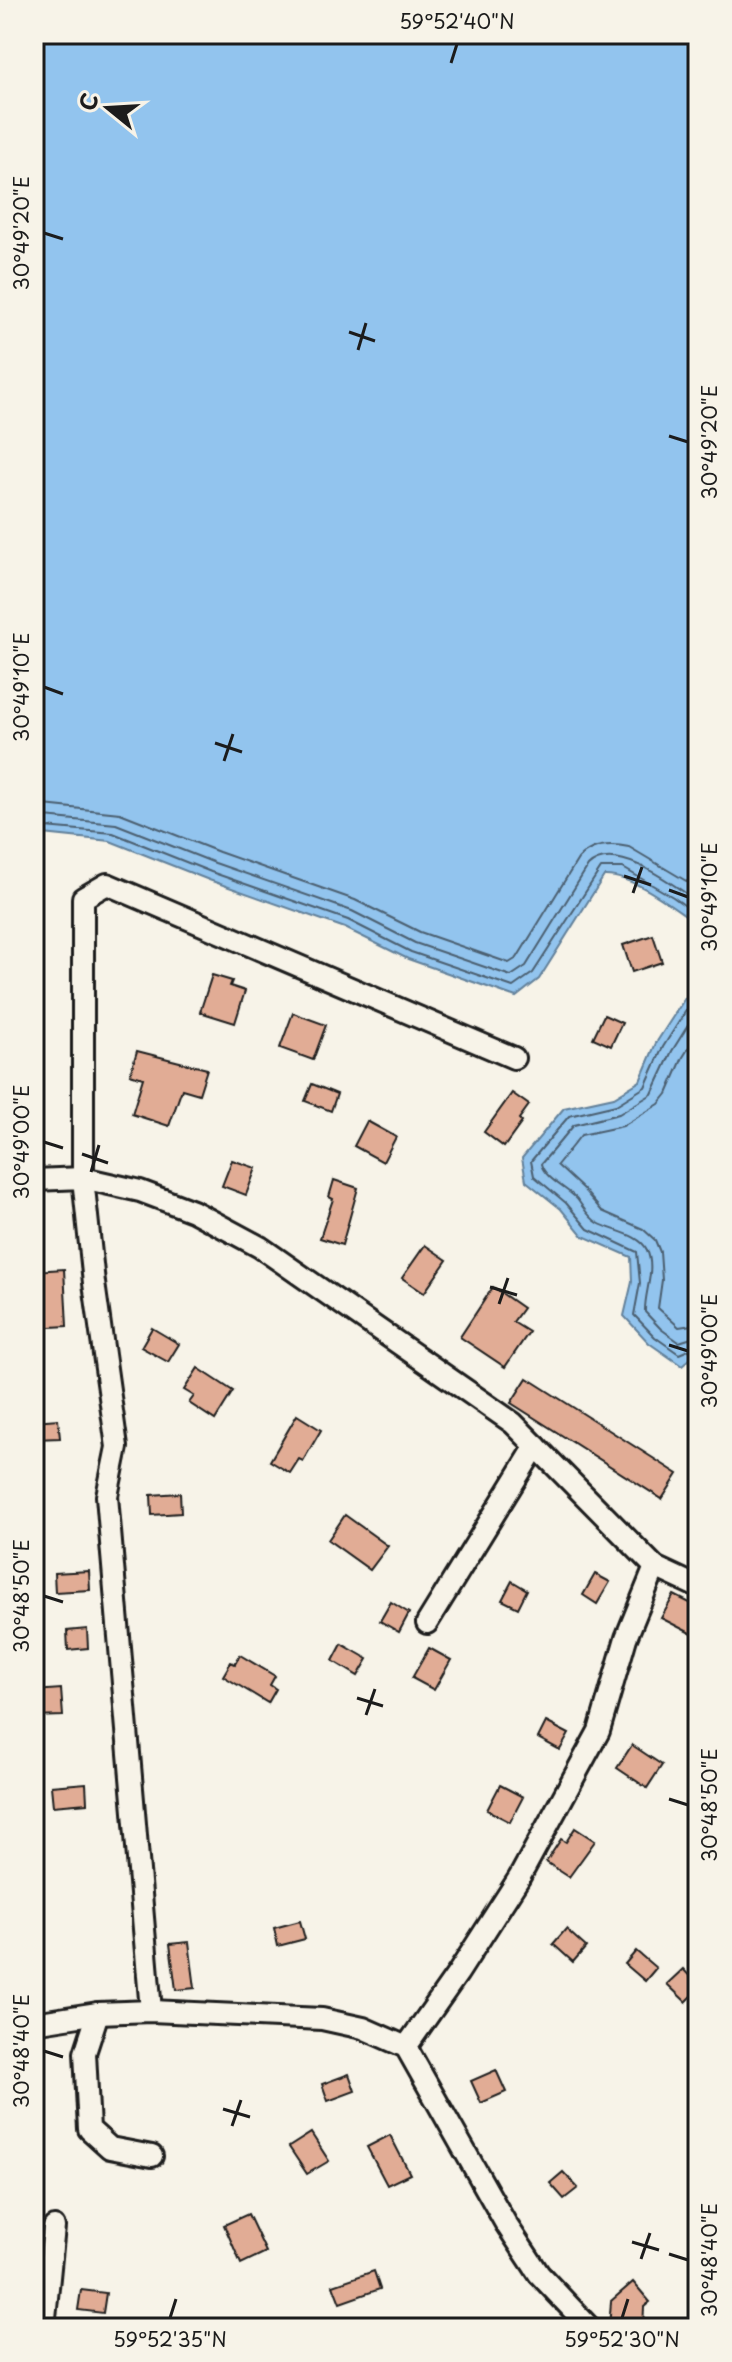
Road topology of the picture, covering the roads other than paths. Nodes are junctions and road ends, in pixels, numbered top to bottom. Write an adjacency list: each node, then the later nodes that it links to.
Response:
1 (514, 1058): 2 (street)
2 (83, 1178): 3 (street); 4 (street); 8 (street)
3 (34, 1180)
4 (536, 1446): 5 (street); 7 (street)
5 (655, 1567): 6 (street); 11 (street)
6 (698, 1587)
7 (427, 1623)
8 (151, 2011): 9 (street); 11 (street)
9 (98, 2013): 10 (street); 12 (street)
10 (34, 2023)
11 (406, 2047): 15 (street)
12 (152, 2156)
13 (54, 2227): 14 (street)
14 (44, 2328)
15 (590, 2328)

